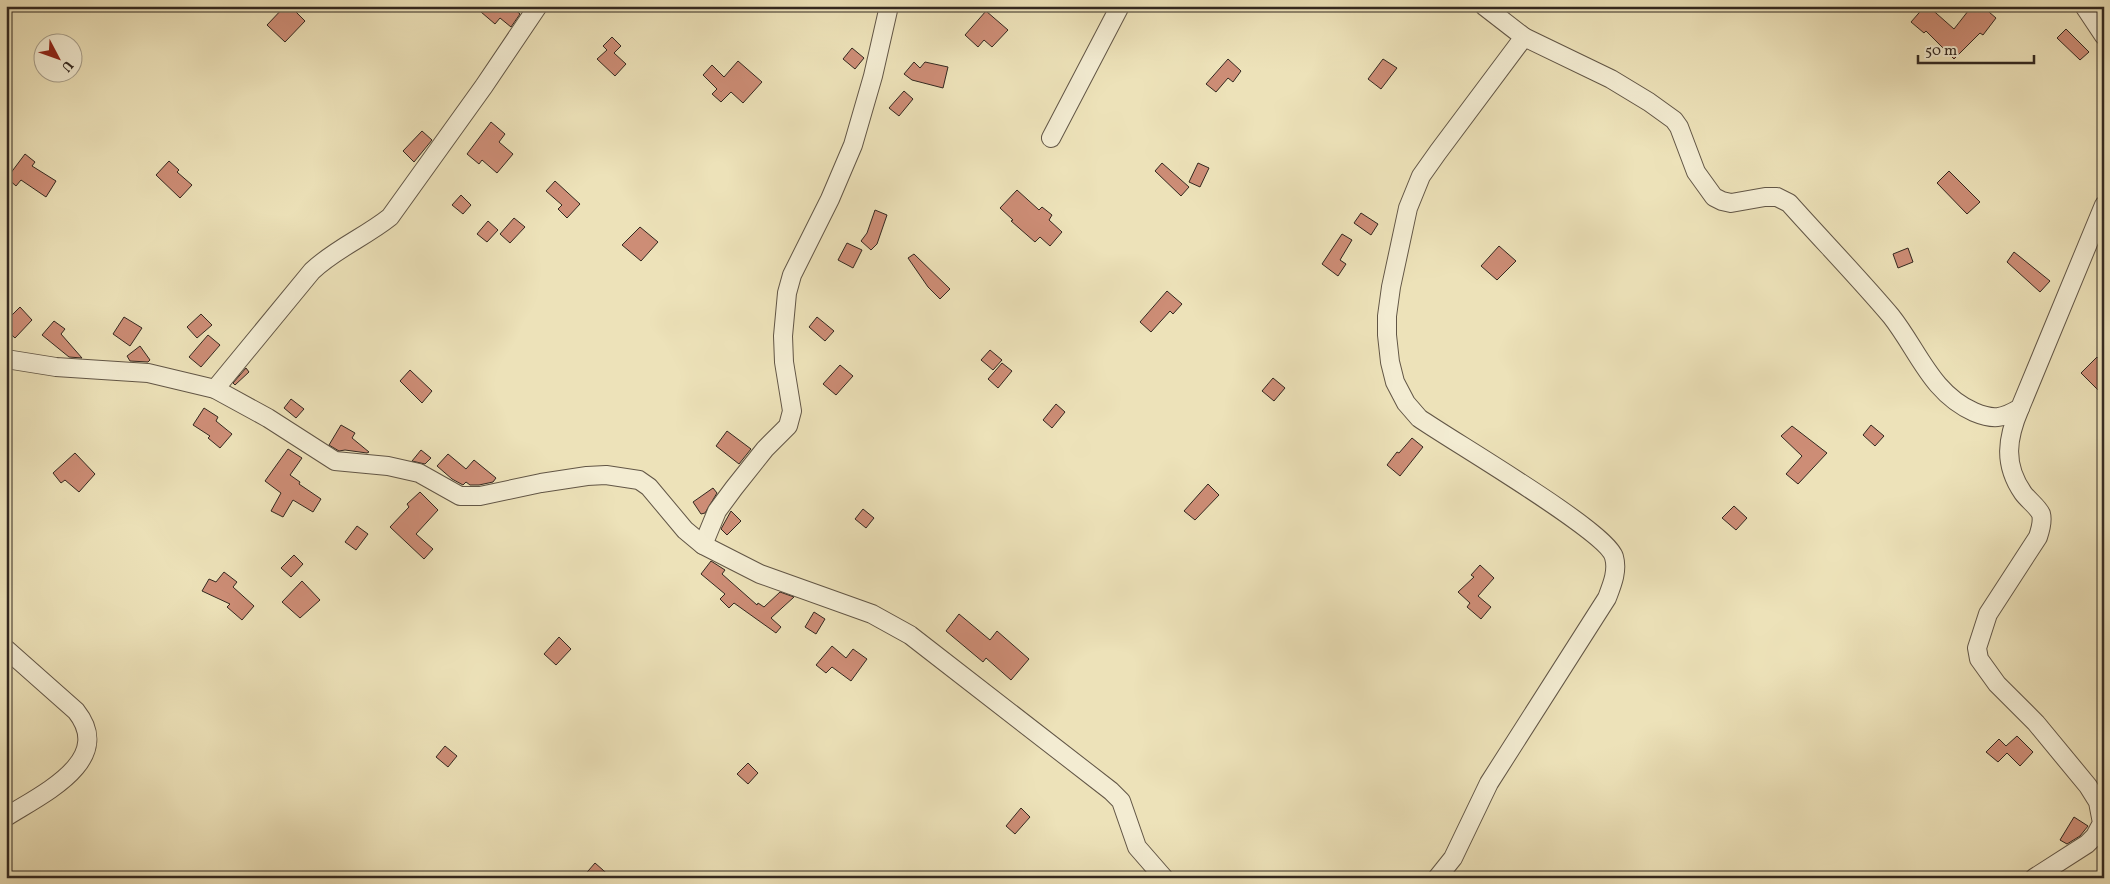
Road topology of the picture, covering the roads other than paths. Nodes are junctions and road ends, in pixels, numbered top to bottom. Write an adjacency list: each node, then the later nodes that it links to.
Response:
1 (538, 6): 11 (street)
2 (890, 6): 13 (street)
3 (1120, 6): 8 (street)
4 (1484, 6): 7 (street)
5 (2084, 6): 6 (street)
6 (2104, 36)
7 (1524, 37): 12 (street); 17 (street)
8 (1052, 138)
9 (2104, 205): 12 (street)
10 (6, 359): 11 (street)
11 (215, 388): 13 (street)
12 (2020, 408): 18 (street)
13 (704, 545): 16 (street)
14 (6, 649): 15 (street)
15 (6, 817)
16 (1164, 878)
17 (1437, 878)
18 (2034, 878)

